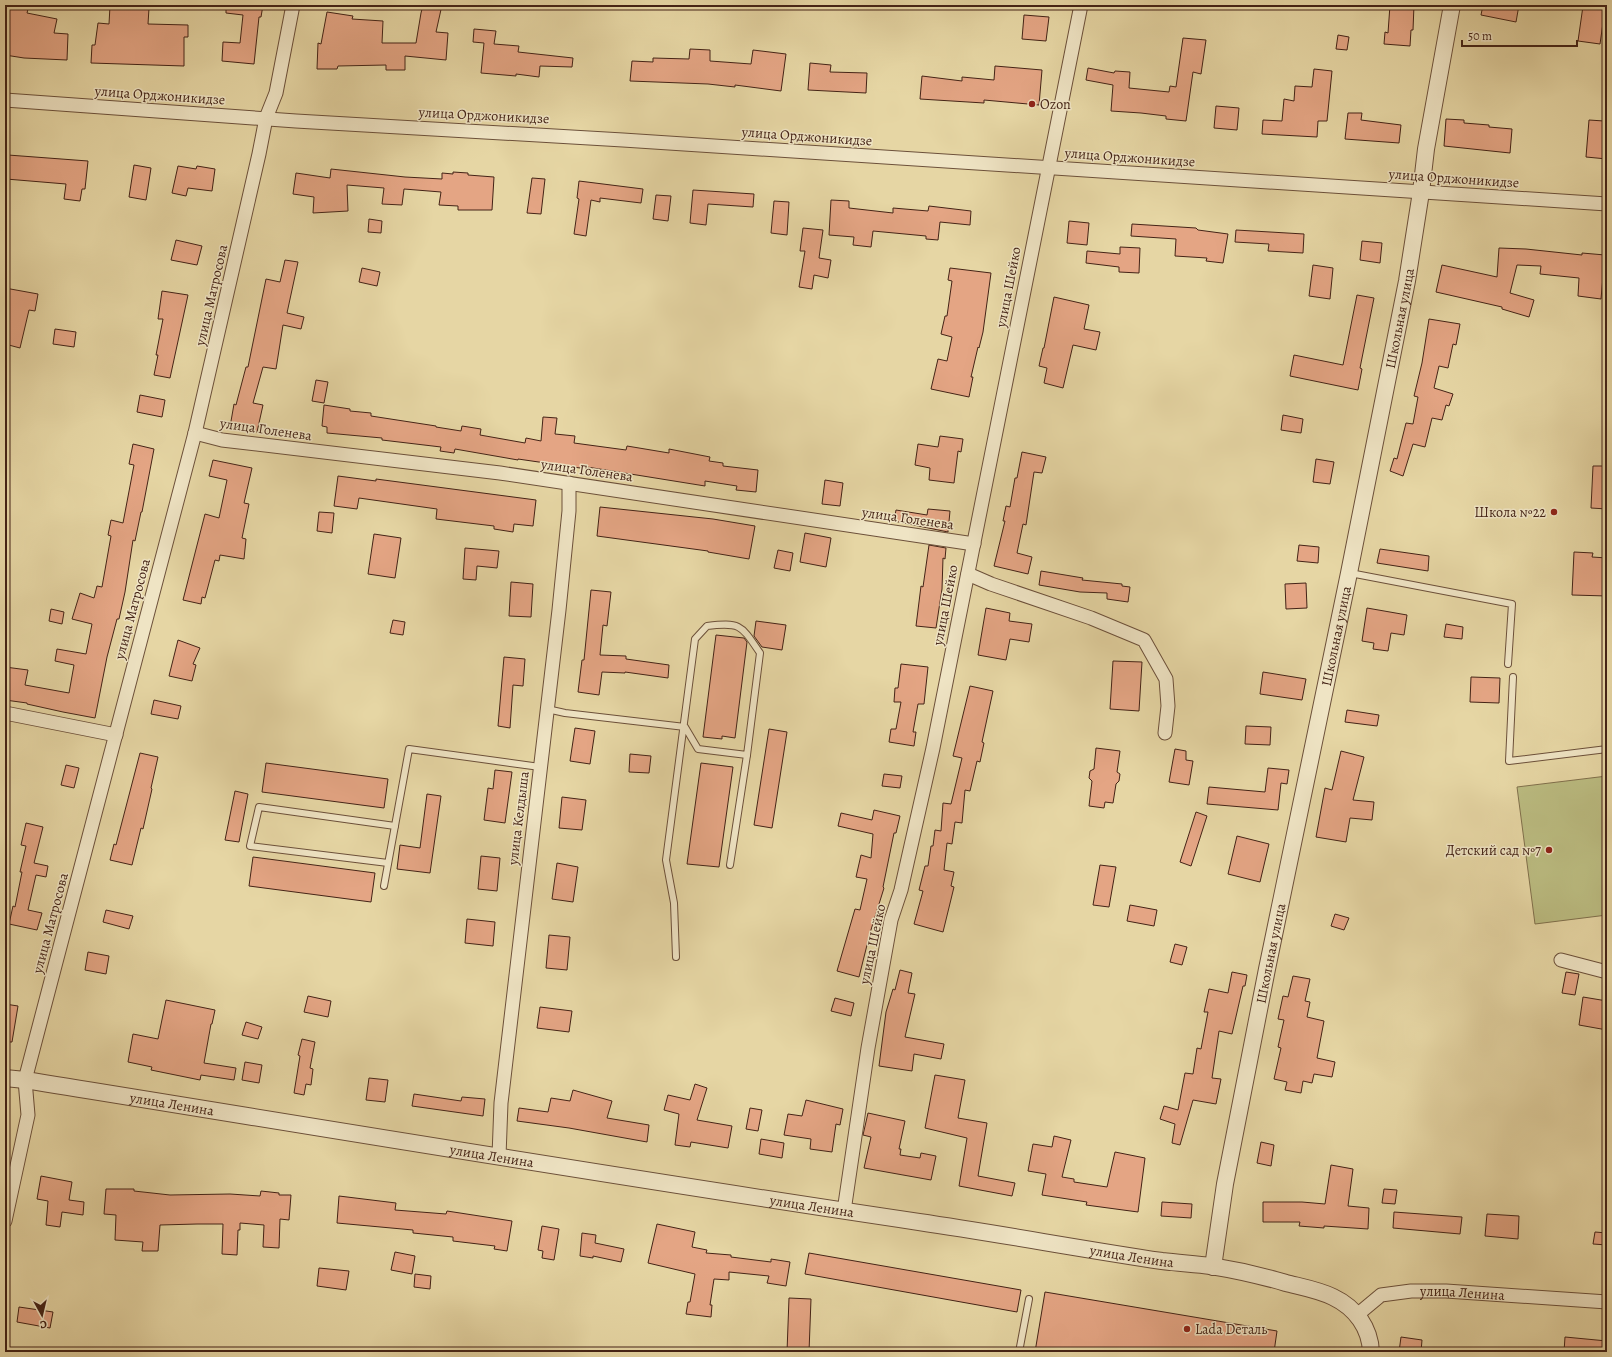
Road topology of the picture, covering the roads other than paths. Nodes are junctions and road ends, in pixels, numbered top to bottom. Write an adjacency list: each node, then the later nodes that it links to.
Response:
1 (293, 5): 5 (street, улица Матросова)
2 (1081, 5): 6 (street, улица Шейко)
3 (1452, 5): 7 (street, Школьная улица)
4 (5, 100): 5 (street, улица Орджоникидзе)
5 (266, 118): 6 (street, улица Орджоникидзе); 9 (street, улица Матросова)
6 (1049, 168): 7 (street, улица Орджоникидзе); 11 (street, улица Шейко)
7 (1421, 192): 8 (street, улица Орджоникидзе); 12 (street, Школьная улица)
8 (1607, 204)
9 (195, 433): 10 (street, улица Голенева); 20 (street, улица Матросова)
10 (569, 483): 11 (street, улица Голенева); 16 (street, улица Келдыша)
11 (974, 544): 13 (street, улица Шейко)
12 (1349, 573): 14 (lane); 36 (street, Школьная улица)
13 (968, 574): 19 (street); 34 (street, улица Шейко)
14 (1508, 664)
15 (1513, 677): 21 (lane)
16 (547, 709): 18 (lane); 23 (street, улица Келдыша)
17 (5, 713): 20 (street)
18 (685, 727): 22 (lane); 22 (lane); 28 (lane)
19 (1165, 733)
20 (116, 735): 32 (street, улица Матросова)
21 (1607, 749)
22 (747, 756): 26 (lane)
23 (540, 767): 24 (lane); 33 (street, улица Келдыша)
24 (394, 826): 25 (lane); 25 (lane)
25 (388, 863): 27 (lane)
26 (730, 865)
27 (384, 886)
28 (676, 957)
29 (1561, 960): 30 (street)
30 (1607, 972)
31 (5, 1078): 32 (street, улица Ленина)
32 (25, 1080): 33 (street, улица Ленина); 35 (street, улица Матросова)
33 (499, 1156): 34 (street, улица Ленина)
34 (844, 1211): 36 (street, улица Ленина)
35 (5, 1221)
36 (1213, 1267): 39 (street, улица Ленина)
37 (1029, 1299): 40 (lane)
38 (1607, 1302): 39 (street, улица Ленина)
39 (1356, 1315): 41 (street)
40 (1019, 1352)
41 (1371, 1352)

